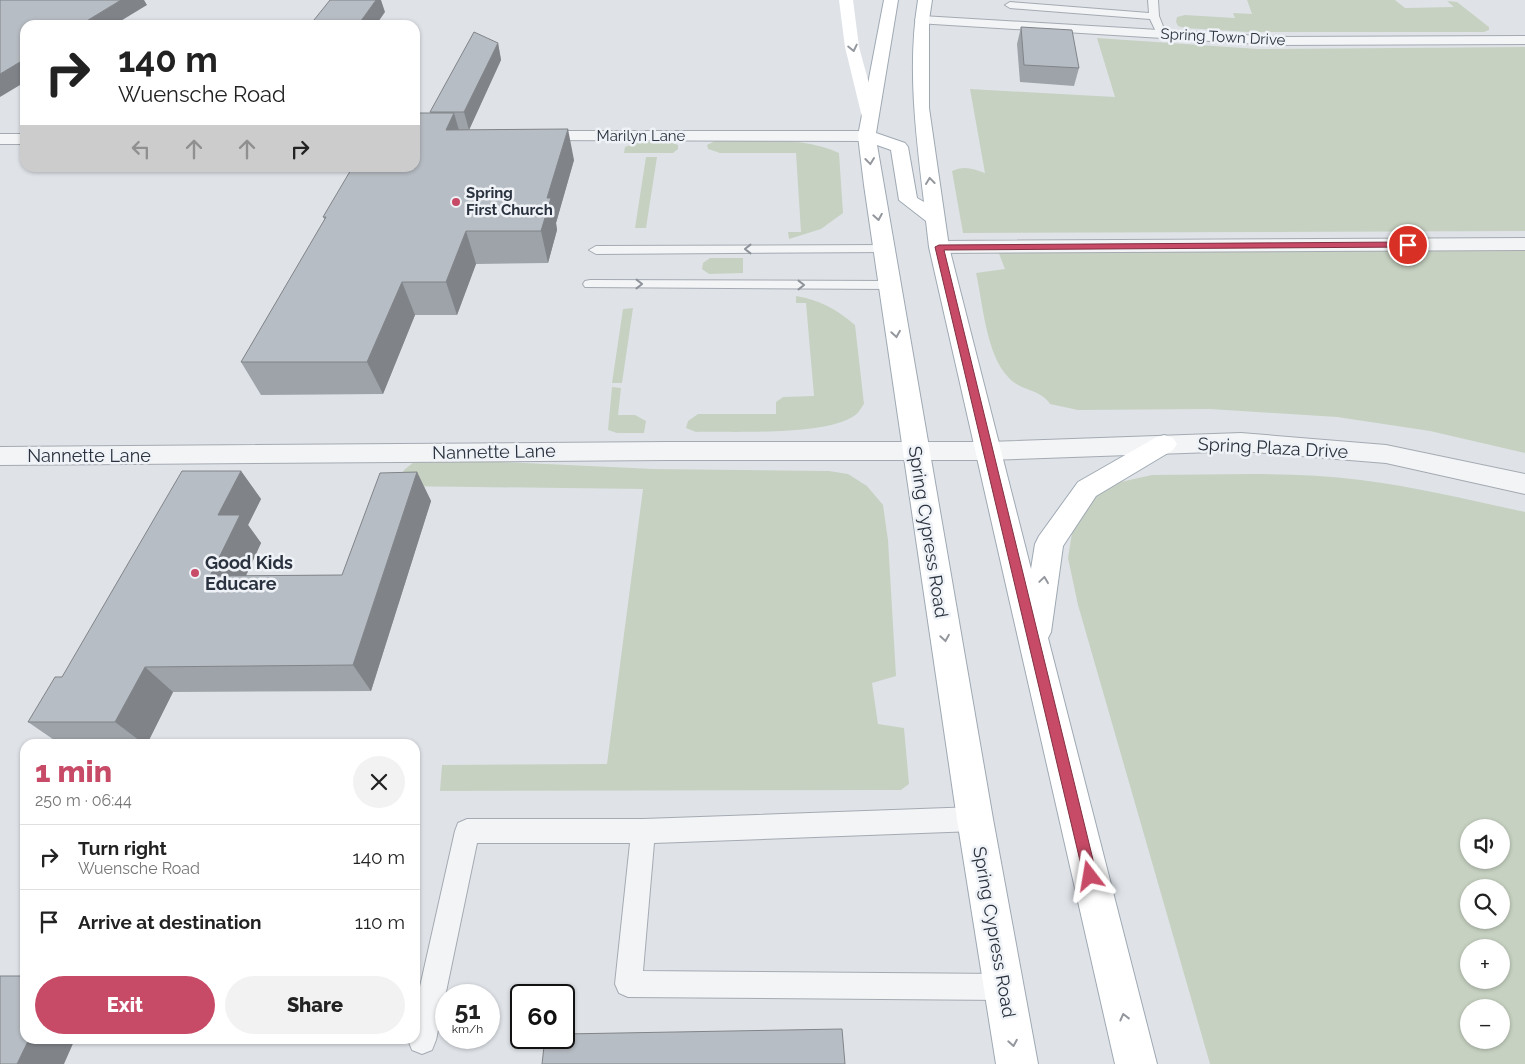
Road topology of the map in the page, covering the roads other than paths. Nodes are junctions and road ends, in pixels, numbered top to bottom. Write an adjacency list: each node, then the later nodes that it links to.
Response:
1 (846, 0): 8 (main road, one-way to 8)
2 (891, 0): 8 (main road, Spring Cypress Road)
3 (1010, 5): 4 (lane)
4 (1154, 8): 6 (lane)
5 (919, 11): 6 (street, Spring Town Drive); 13 (main road, one-way to 5)
6 (1161, 34): 7 (street, Spring Town Drive)
7 (1525, 40)
8 (870, 117): 10 (main road, Spring Cypress Road)
9 (516, 136): 10 (street, Marilyn Lane)
10 (867, 136): 13 (main road); 16 (main road, Spring Cypress Road, one-way to 16)
11 (0, 139): 12 (street)
12 (20, 139)
13 (934, 218): 15 (main road)
14 (1525, 244): 15 (street)
15 (939, 247): 21 (main road)
16 (884, 249): 17 (lane, one-way to 17); 19 (main road, Spring Cypress Road)
17 (596, 250)
18 (590, 284): 19 (lane, one-way to 19)
19 (888, 285): 22 (main road, Spring Cypress Road, one-way to 22)
20 (1164, 444): 21 (street, Spring Plaza Drive); 24 (street, Spring Plaza Drive); 25 (main road, one-way to 20)
21 (987, 451): 22 (street, Nannette Lane); 25 (main road)
22 (915, 452): 23 (street, Nannette Lane); 26 (main road, Spring Cypress Road, one-way to 26)
23 (0, 456)
24 (1525, 484)
25 (1034, 646): 31 (main road, one-way to 25)
26 (975, 819): 27 (lane); 28 (main road, Spring Cypress Road)
27 (643, 831): 28 (lane); 29 (lane)
28 (1003, 987): 30 (main road, Spring Cypress Road, one-way to 30)
29 (422, 1040)
30 (1017, 1064)
31 (1136, 1064)

